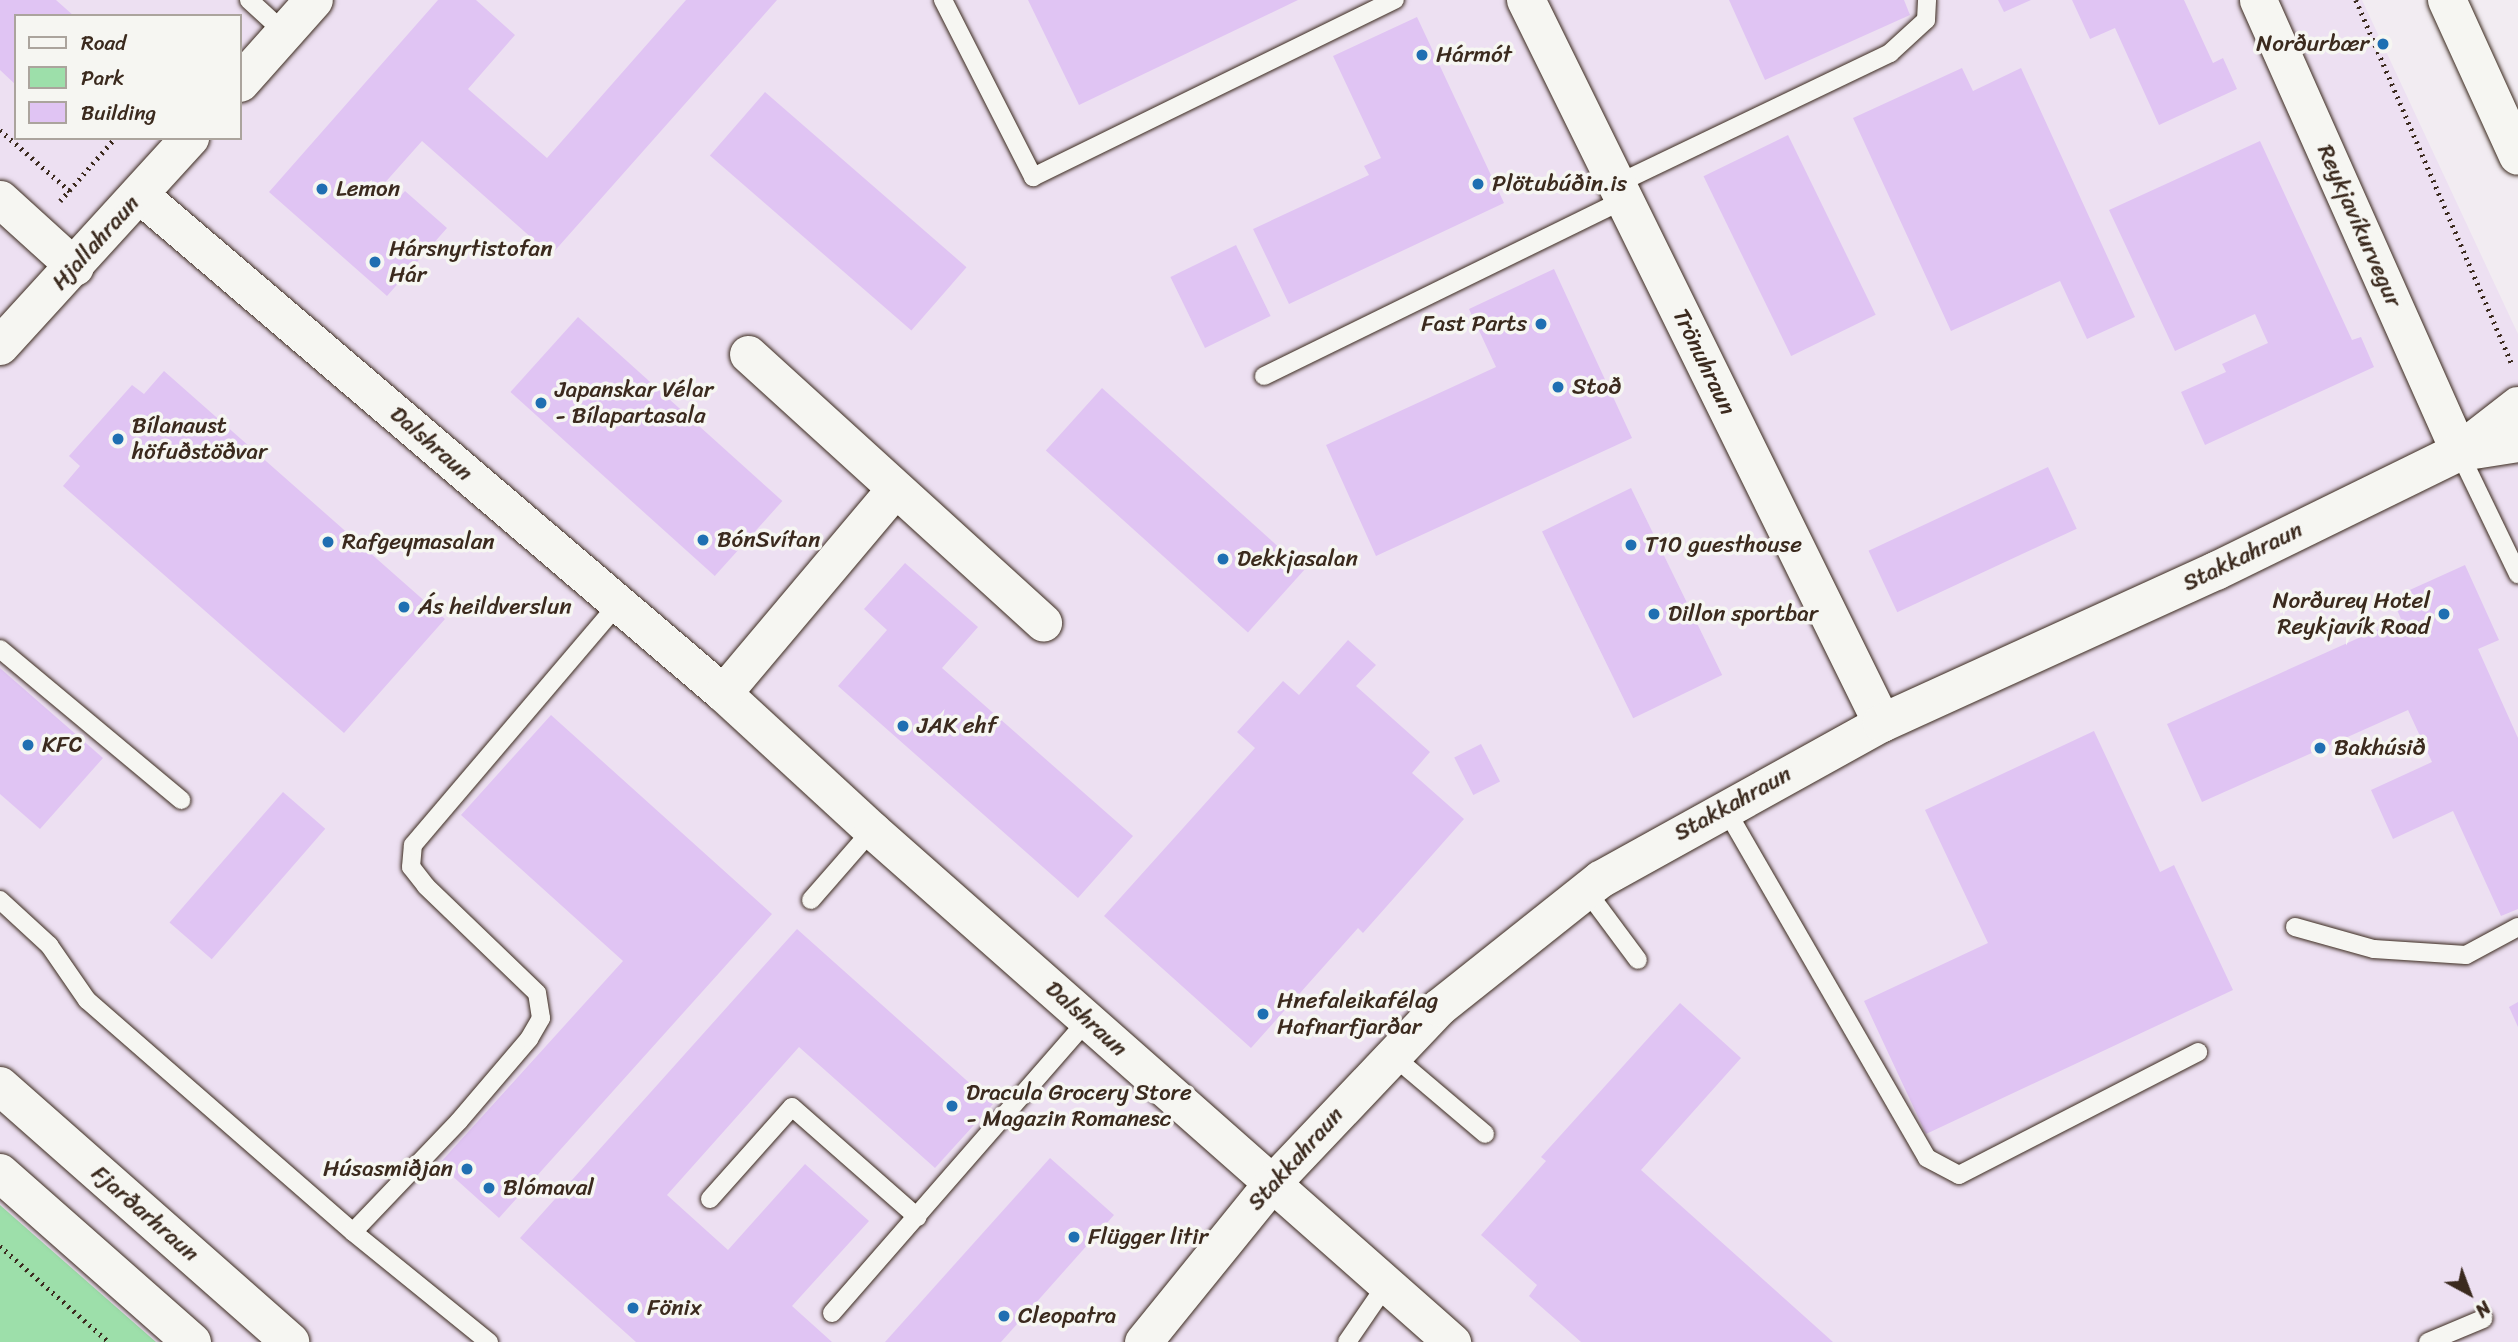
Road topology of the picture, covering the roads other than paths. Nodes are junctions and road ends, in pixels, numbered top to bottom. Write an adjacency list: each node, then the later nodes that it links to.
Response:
1 (249, 0): 9 (lane)
2 (314, 0): 9 (street)
3 (943, 0): 4 (lane)
4 (1395, 0)
5 (1526, 0): 13 (street, Trönuhraun)
6 (1927, 0): 13 (lane)
7 (2258, 0): 22 (street, Reykjavíkurvegur)
8 (2447, 0): 12 (street)
9 (285, 33): 10 (street)
10 (242, 81)
11 (188, 140): 14 (street, Hjallahraun)
12 (2518, 156)
13 (1620, 192): 19 (lane); 29 (street, Trönuhraun)
14 (140, 195): 16 (street, Hjallahraun); 25 (street, Dalshraun)
15 (0, 199): 16 (street)
16 (75, 267): 17 (street, Hjallahraun)
17 (0, 346)
18 (748, 354): 23 (street)
19 (1264, 376)
20 (2518, 406): 22 (street, Stakkahraun)
21 (2518, 443): 22 (street, Stakkahraun)
22 (2459, 453): 24 (lane); 29 (street, Stakkahraun)
23 (895, 489): 26 (street); 28 (street)
24 (2518, 574)
25 (618, 604): 28 (street, Dalshraun); 48 (lane)
26 (1043, 622)
27 (0, 649): 30 (lane)
28 (723, 693): 32 (street, Dalshraun)
29 (1882, 723): 31 (street, Stakkahraun)
30 (181, 800)
31 (1725, 808): 33 (street, Stakkahraun); 40 (lane)
32 (872, 830): 35 (lane); 39 (street, Dalshraun)
33 (1586, 890): 38 (lane); 41 (street, Stakkahraun)
34 (0, 900): 48 (lane)
35 (811, 900)
36 (2295, 927): 37 (lane)
37 (2518, 927)
38 (1638, 960)
39 (1088, 1020): 45 (street, Dalshraun); 47 (lane)
40 (2198, 1052)
41 (1392, 1055): 43 (lane); 45 (street, Stakkahraun)
42 (0, 1086): 53 (street, Fjarðarhraun)
43 (1485, 1134)
44 (0, 1172): 52 (street)
45 (1271, 1184): 49 (street, Dalshraun); 55 (street, Stakkahraun)
46 (710, 1199): 47 (lane)
47 (917, 1217): 50 (lane)
48 (353, 1232): 54 (lane)
49 (1386, 1285): 56 (lane); 57 (street, Dalshraun)
50 (832, 1313)
51 (2483, 1319): 58 (lane)
52 (192, 1342)
53 (290, 1342)
54 (489, 1342)
55 (1143, 1342)
56 (1347, 1342)
57 (1452, 1342)
58 (2428, 1342)

